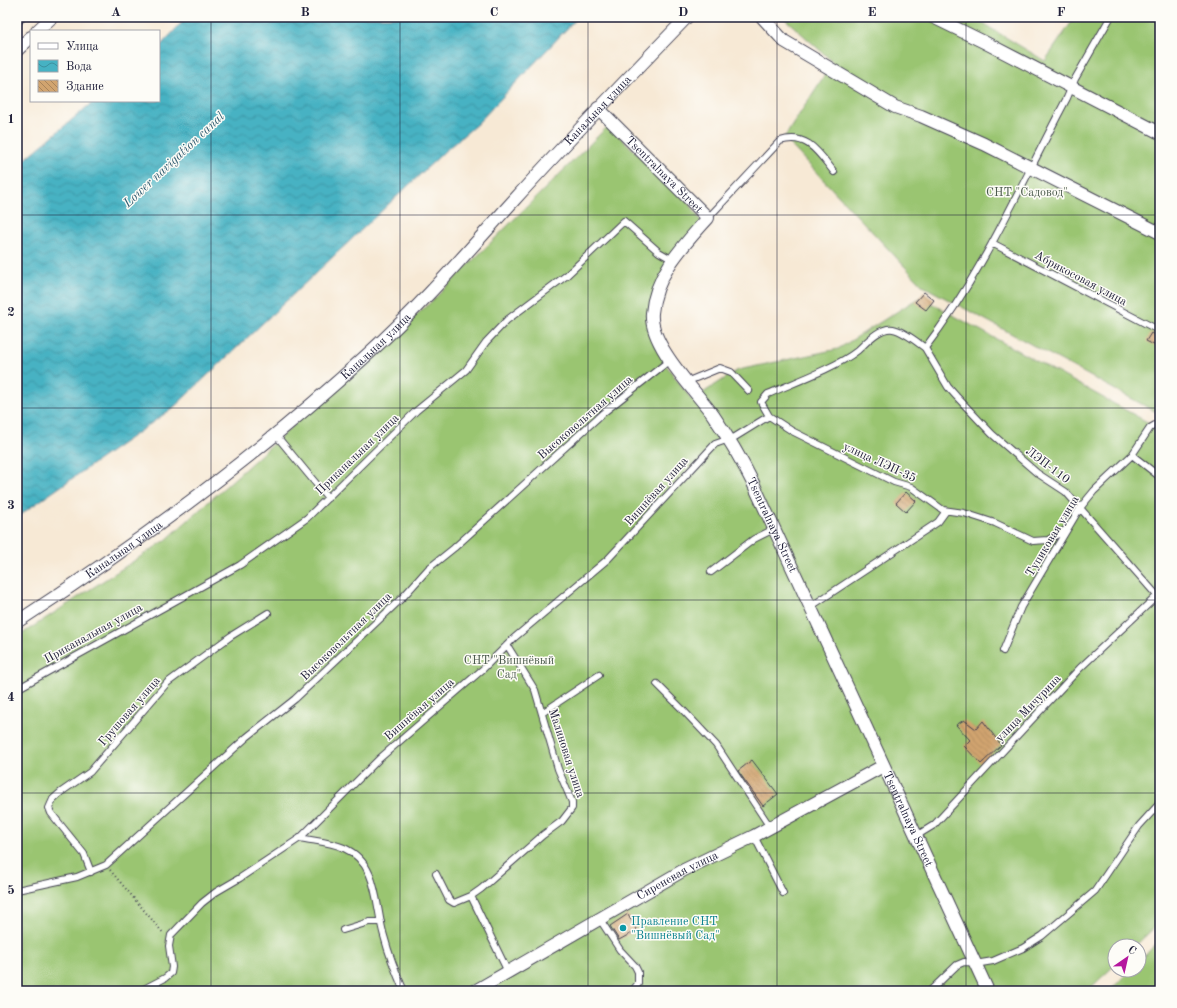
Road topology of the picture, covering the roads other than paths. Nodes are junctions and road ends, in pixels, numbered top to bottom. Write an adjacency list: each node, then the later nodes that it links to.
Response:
1 (23, 17): 7 (lane)
2 (52, 17): 8 (street)
3 (687, 17): 12 (street, Канальная улица)
4 (762, 17): 14 (street)
5 (933, 17): 11 (street)
6 (1110, 18): 11 (lane)
7 (17, 22)
8 (38, 30)
9 (30, 38): 10 (street)
10 (17, 50)
11 (1071, 88): 13 (street); 14 (lane)
12 (598, 108): 16 (street, Tsentralnaya Street); 27 (street, Канальная улица)
13 (1160, 134)
14 (1030, 168): 17 (street); 18 (lane)
15 (834, 172): 16 (lane)
16 (708, 218): 19 (street, Tsentralnaya Street)
17 (1160, 233)
18 (992, 243): 20 (lane, Абрикосовая улица); 21 (lane)
19 (673, 260): 22 (street, Tsentralnaya Street); 31 (lane, Приканальная улица)
20 (1160, 331)
21 (925, 348): 25 (lane); 32 (lane, ЛЭП-110)
22 (670, 360): 23 (street, Tsentralnaya Street); 53 (lane, Высоковольтная улица)
23 (686, 382): 24 (lane); 28 (street, Tsentralnaya Street)
24 (749, 391)
25 (769, 416): 28 (lane, Вишнёвая улица); 33 (lane, улица ЛЭП-35)
26 (1160, 426): 29 (lane, Тупиковая улица)
27 (275, 434): 31 (lane); 40 (street, Канальная улица)
28 (729, 439): 34 (street, Tsentralnaya Street); 41 (lane, Вишнёвая улица)
29 (1132, 455): 30 (lane); 32 (lane, Тупиковая улица)
30 (1160, 477)
31 (328, 498): 45 (lane, Приканальная улица)
32 (1080, 508): 35 (lane, Тупиковая улица); 37 (lane, ЛЭП-110)
33 (946, 511): 35 (lane, улица ЛЭП-35); 38 (lane)
34 (774, 529): 36 (lane); 38 (street, Tsentralnaya Street)
35 (1067, 529): 42 (lane, Тупиковая улица)
36 (711, 572)
37 (1159, 598): 51 (lane, улица Мичурина)
38 (810, 607): 47 (street, Tsentralnaya Street)
39 (268, 614): 53 (lane, Грушовая улица)
40 (17, 622)
41 (507, 645): 46 (lane, Малиновая улица); 52 (lane, Вишнёвая улица)
42 (1003, 651)
43 (599, 675): 46 (lane)
44 (656, 684): 49 (lane)
45 (17, 689)
46 (542, 713): 57 (lane, Малиновая улица)
47 (883, 766): 49 (street, Сиреневая улица); 51 (street, Tsentralnaya Street)
48 (1160, 803): 61 (lane)
49 (770, 827): 50 (street, Сиреневая улица)
50 (754, 836): 56 (lane); 58 (street, Сиреневая улица)
51 (916, 836): 61 (street, Tsentralnaya Street)
52 (300, 838): 59 (lane); 63 (lane, Вишнёвая улица)
53 (91, 872): 55 (lane, Высоковольтная улица)
54 (436, 874): 57 (lane, Малиновая улица)
55 (17, 890)
56 (783, 893)
57 (471, 896): 62 (lane)
58 (599, 918): 62 (street, Сиреневая улица); 66 (lane)
59 (381, 922): 60 (lane); 64 (lane)
60 (343, 930)
61 (975, 963): 67 (lane); 68 (street, Tsentralnaya Street)
62 (508, 972): 65 (street, Сиреневая улица)
63 (140, 991)
64 (404, 991)
65 (475, 991)
66 (632, 991)
67 (930, 991)
68 (988, 991)

